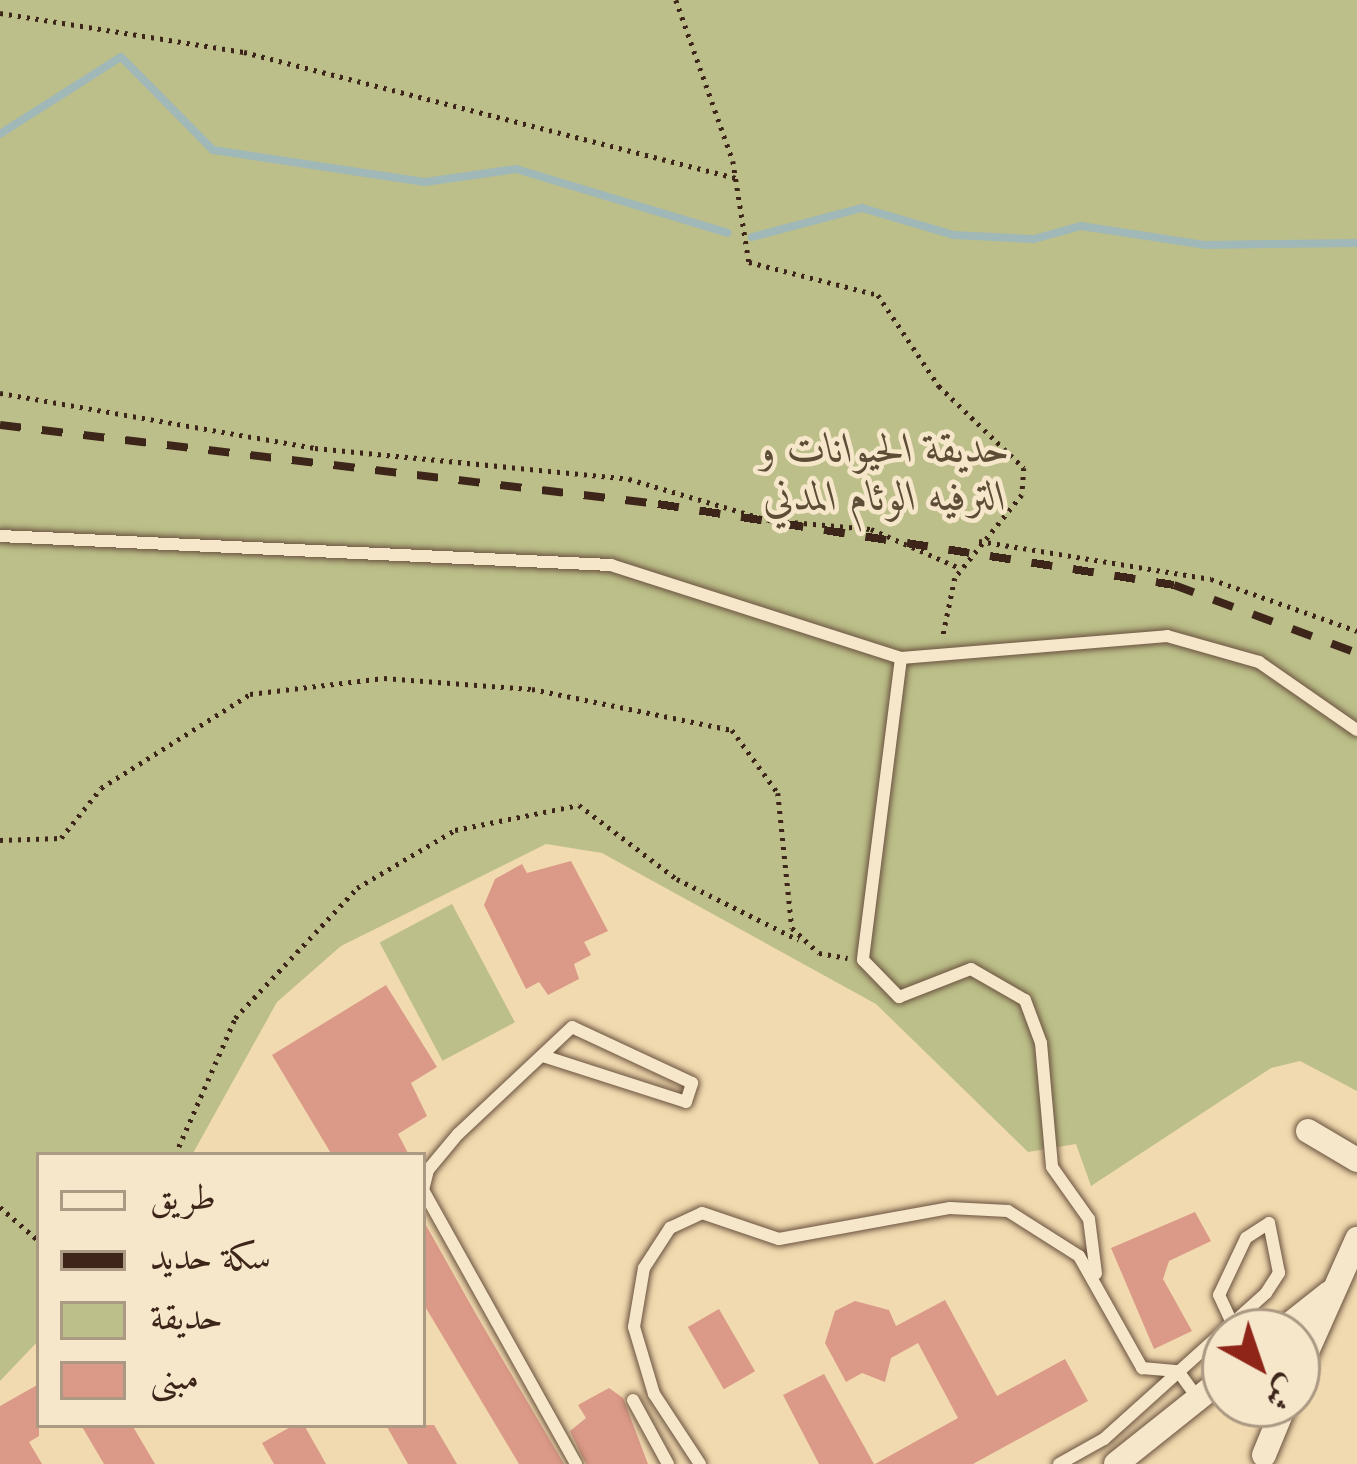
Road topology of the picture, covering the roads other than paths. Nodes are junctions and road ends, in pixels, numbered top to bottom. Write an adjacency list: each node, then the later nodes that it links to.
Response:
1 (0, 536): 2 (lane)
2 (901, 658): 3 (lane); 10 (lane)
3 (1357, 730)
4 (542, 1055): 4 (lane); 7 (lane)
5 (1308, 1131): 6 (street)
6 (1357, 1160)
7 (426, 1185)
8 (426, 1195): 22 (lane)
9 (1357, 1239): 11 (street)
10 (1096, 1275): 16 (lane); 24 (lane)
11 (1331, 1292): 12 (street); 13 (street)
12 (1311, 1308)
13 (1321, 1316)
14 (1232, 1323): 14 (lane)
15 (1201, 1351): 16 (lane)
16 (1178, 1371): 18 (lane); 25 (lane)
17 (1201, 1397): 18 (street)
18 (1198, 1399): 26 (street)
19 (634, 1400): 23 (lane)
20 (1275, 1428): 21 (street)
21 (1264, 1455)
22 (576, 1464)
23 (668, 1464)
24 (700, 1464)
25 (1059, 1464)
26 (1116, 1464)

